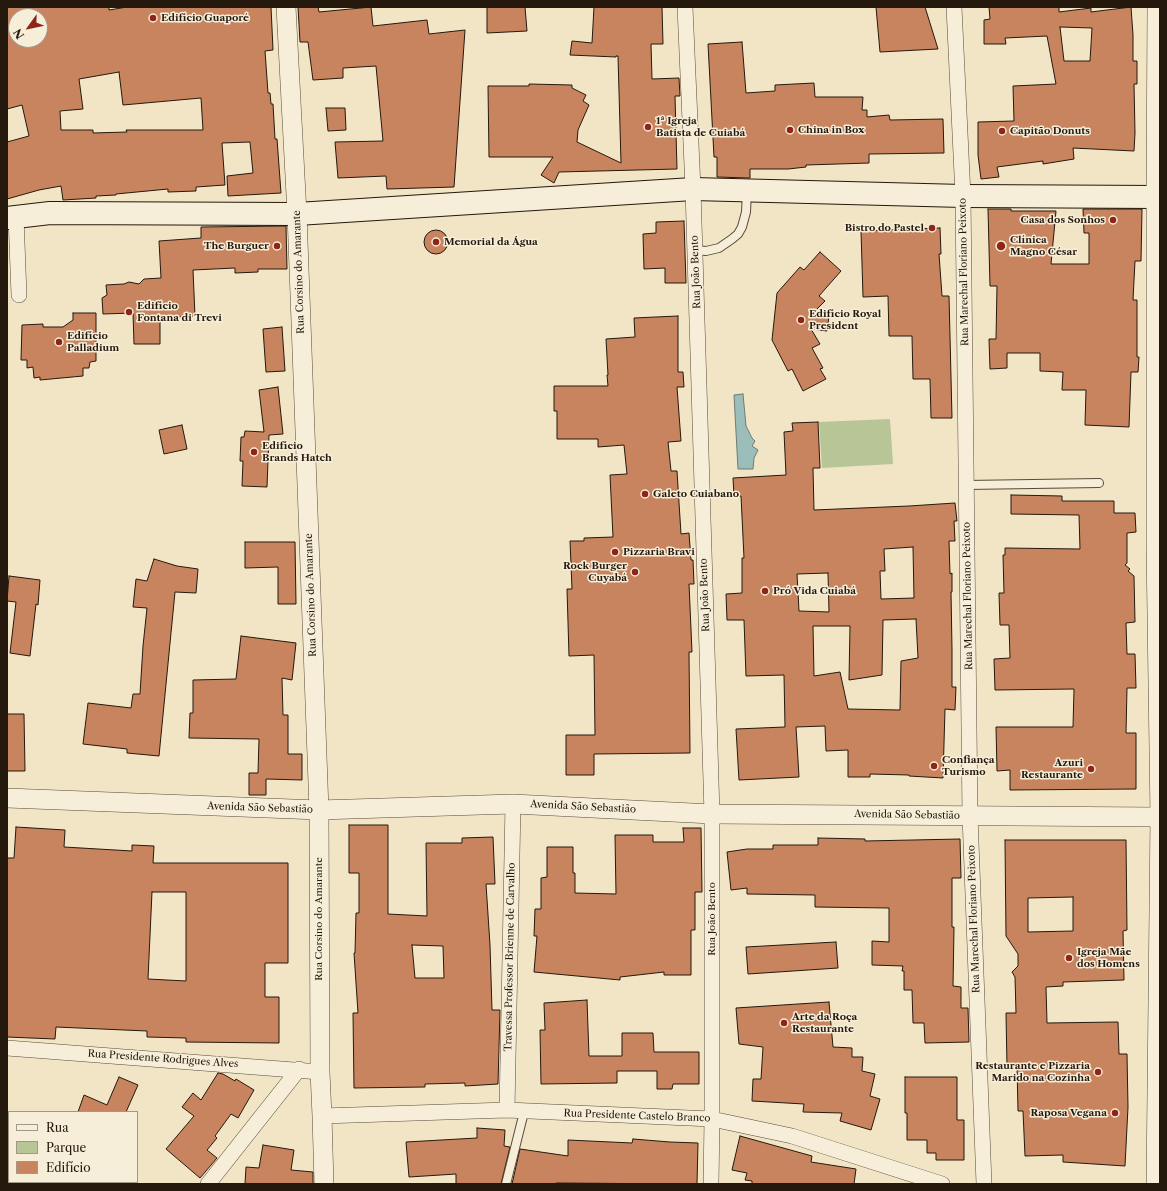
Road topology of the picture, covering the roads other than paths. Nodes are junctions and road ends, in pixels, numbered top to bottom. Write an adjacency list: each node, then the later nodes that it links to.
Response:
1 (286, 7): 9 (street, Rua Corsino do Amarante)
2 (685, 7): 5 (street, Rua João Bento)
3 (954, 7): 7 (street, Rua Marechal Floriano Peixoto)
4 (1155, 7): 8 (street)
5 (693, 189): 6 (main road); 9 (main road); 11 (street, Rua João Bento)
6 (746, 191): 7 (main road); 11 (lane)
7 (963, 196): 8 (main road); 15 (street, Rua Marechal Floriano Peixoto)
8 (1157, 197): 12 (street)
9 (297, 214): 10 (main road); 18 (street, Rua Corsino do Amarante)
10 (12, 217): 13 (street)
11 (695, 250): 19 (street, Rua João Bento)
12 (1157, 282): 21 (street)
13 (19, 295)
14 (1099, 484): 15 (lane)
15 (966, 485): 20 (street, Rua Marechal Floriano Peixoto)
16 (7, 798): 18 (street, Avenida São Sebastião)
17 (513, 804): 18 (street, Avenida São Sebastião); 19 (street, Avenida São Sebastião); 26 (street, Travessa Professor Brienne de Carvalho)
18 (319, 810): 25 (street, Rua Corsino do Amarante)
19 (712, 814): 20 (street, Avenida São Sebastião); 29 (street, Rua João Bento)
20 (970, 816): 21 (street, Avenida São Sebastião); 35 (street, Rua Marechal Floriano Peixoto)
21 (1159, 817): 22 (street)
22 (1158, 997): 36 (street)
23 (7, 1048): 24 (street, Rua Presidente Rodrigues Alves)
24 (299, 1069): 25 (street, Rua Presidente Rodrigues Alves); 30 (street)
25 (320, 1072): 28 (street, Rua Corsino do Amarante)
26 (507, 1110): 27 (street, Rua Presidente Castelo Branco); 28 (street, Rua Presidente Castelo Branco)
27 (524, 1112): 29 (street, Rua Presidente Castelo Branco); 32 (lane)
28 (322, 1116): 31 (street, Rua Corsino do Amarante)
29 (712, 1119): 33 (street, Rua João Bento); 34 (street, Rua Presidente Castelo Branco)
30 (208, 1184)
31 (324, 1184)
32 (506, 1184)
33 (711, 1184)
34 (942, 1184)
35 (984, 1184)
36 (1154, 1184)

